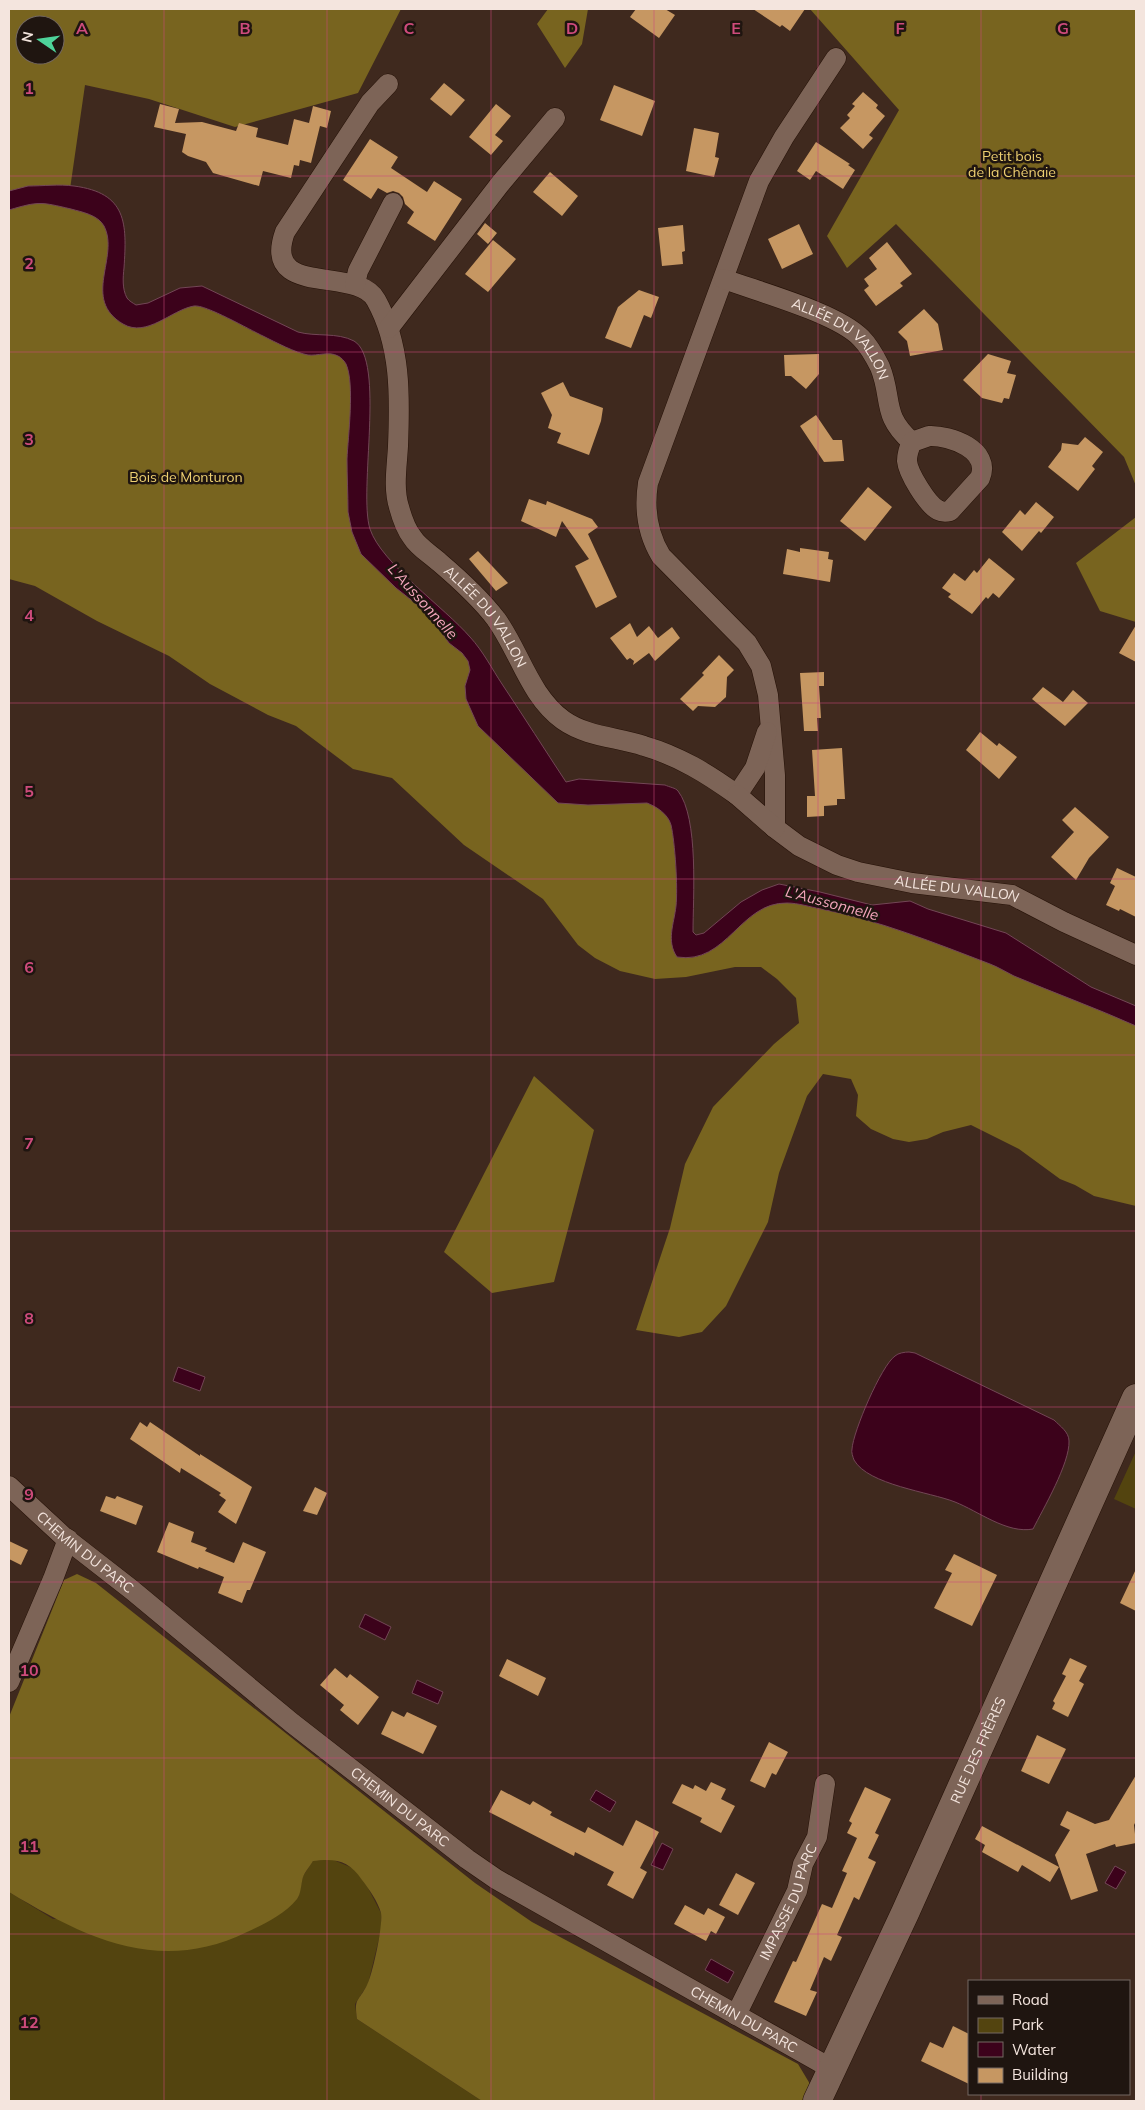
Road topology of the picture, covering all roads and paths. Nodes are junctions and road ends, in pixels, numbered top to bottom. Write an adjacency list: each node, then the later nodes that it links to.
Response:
1 (836, 58): 5 (street)
2 (388, 84): 6 (street, ALLÉE DU VALLON)
3 (555, 118): 7 (street)
4 (393, 203): 6 (street)
5 (724, 279): 8 (street, ALLÉE DU VALLON); 9 (street)
6 (355, 284): 7 (street, ALLÉE DU VALLON)
7 (389, 328): 10 (street, ALLÉE DU VALLON)
8 (912, 442)
9 (770, 721): 10 (street); 11 (street)
10 (737, 795): 11 (street, ALLÉE DU VALLON)
11 (775, 828): 12 (street, ALLÉE DU VALLON)
12 (1136, 955)
13 (1136, 1398): 21 (main road, RUE DES FRÈRES)
14 (9, 1486): 15 (street, CHEMIN DU PARC)
15 (68, 1539): 16 (street, CHEMIN DU PARC); 17 (street)
16 (90, 1557): 17 (street); 20 (street, CHEMIN DU PARC)
17 (53, 1579): 18 (street)
18 (9, 1682)
19 (824, 1784): 20 (street, IMPASSE DU PARC)
20 (736, 2015): 21 (street, CHEMIN DU PARC)
21 (832, 2068): 22 (main road, RUE DES FRÈRES)
22 (817, 2101)

